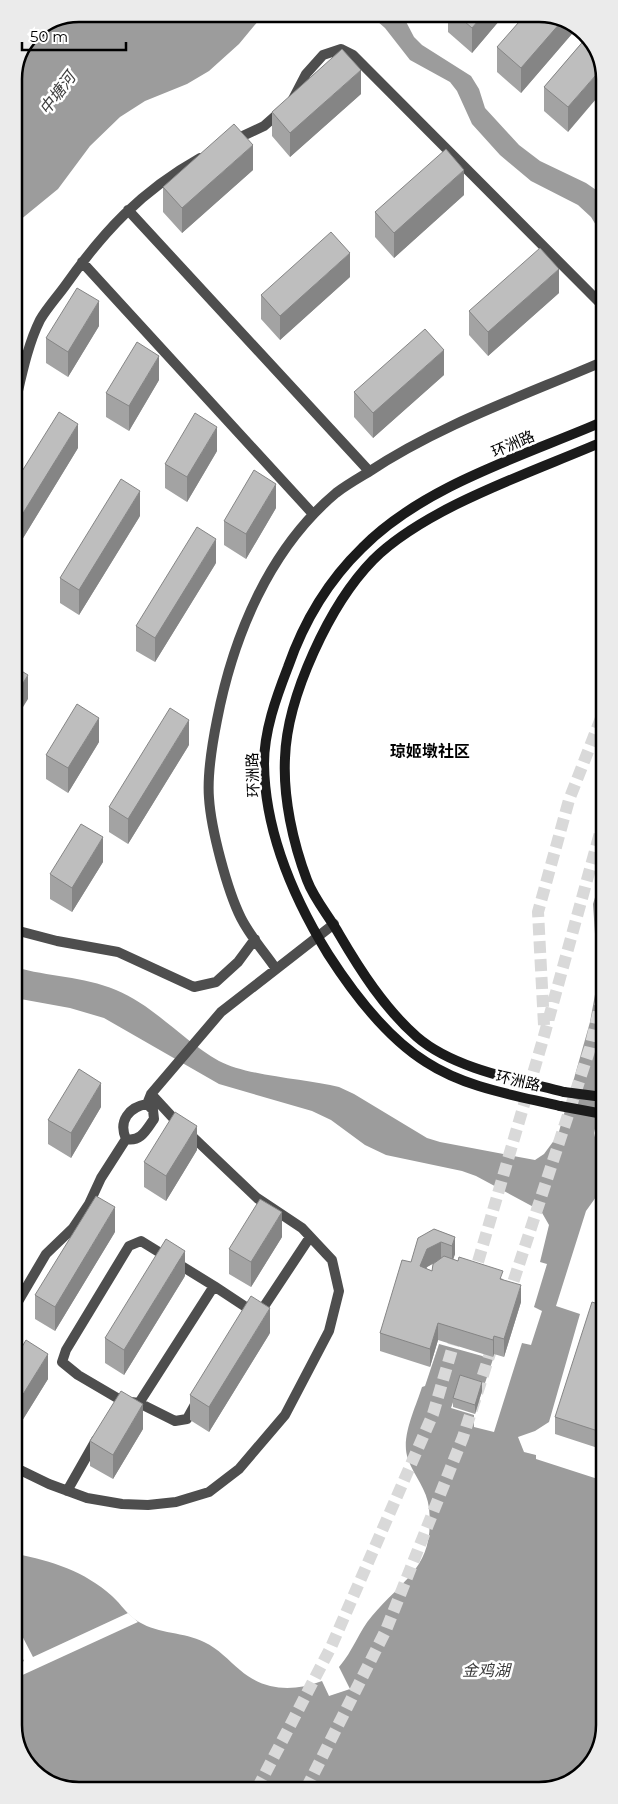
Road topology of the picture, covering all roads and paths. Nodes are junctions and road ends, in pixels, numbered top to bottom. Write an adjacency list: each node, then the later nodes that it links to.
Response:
1 (222, 146): 5 (street)
2 (206, 154): 3 (street)
3 (128, 210): 4 (street); 10 (street)
4 (82, 262): 7 (street); 11 (street)
5 (596, 299)
6 (596, 365): 10 (street)
7 (22, 376)
8 (596, 425): 14 (street, 环洲路)
9 (596, 445): 12 (street, 环洲路)
10 (369, 471): 11 (street)
11 (313, 514): 15 (street)
12 (334, 924): 14 (street); 17 (street, 环洲路, bridge)
13 (22, 932): 15 (street)
14 (318, 937): 16 (street); 19 (street, 环洲路, bridge)
15 (255, 939): 16 (street)
16 (276, 969): 18 (street)
17 (596, 1096)
18 (149, 1099): 20 (street); 20 (street); 21 (street)
19 (596, 1113)
20 (126, 1138): 23 (street)
21 (310, 1236): 24 (street); 32 (street)
22 (214, 1286): 24 (street); 27 (street); 28 (street)
23 (22, 1295)
24 (255, 1313): 25 (street)
25 (246, 1322)
26 (204, 1389): 28 (street)
27 (124, 1402): 28 (street); 29 (street)
28 (139, 1403)
29 (112, 1412)
30 (103, 1428): 32 (street)
31 (22, 1471): 32 (street)
32 (67, 1491)

